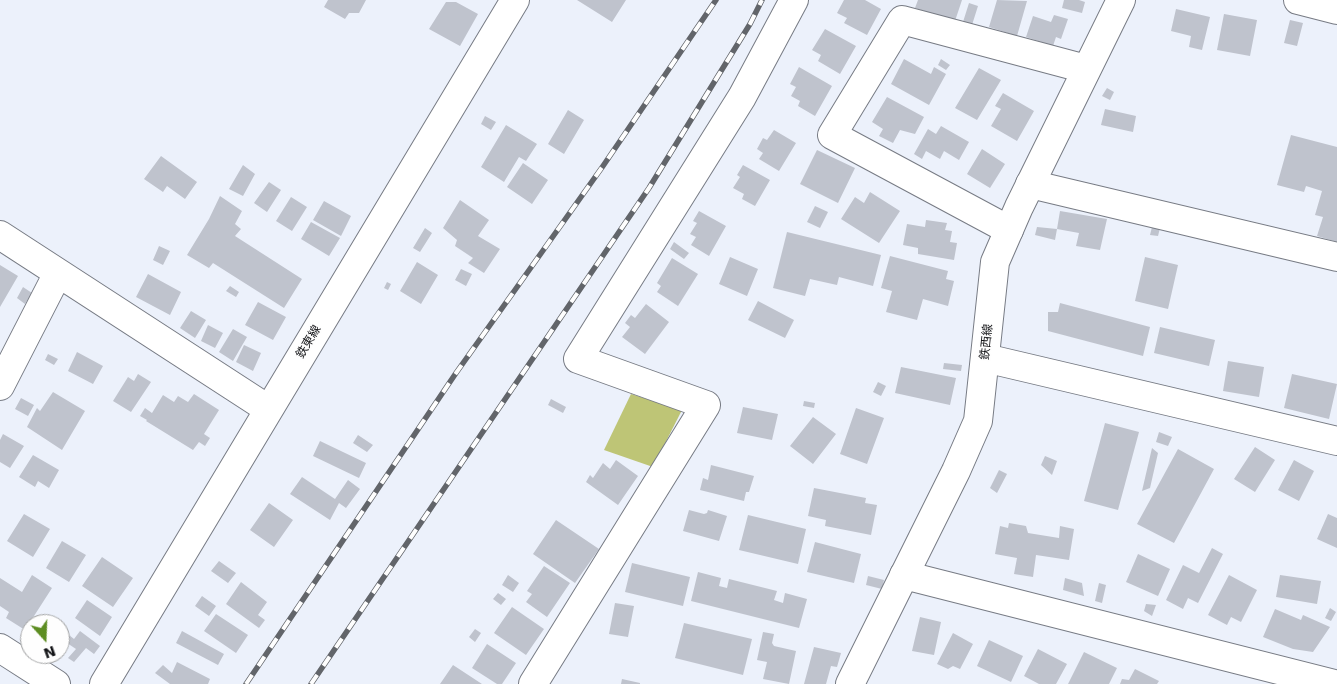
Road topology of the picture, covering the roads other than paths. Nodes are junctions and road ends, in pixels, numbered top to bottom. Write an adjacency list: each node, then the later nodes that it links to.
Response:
1 (515, 0): 14 (street, 鉄東線)
2 (794, 0): 21 (street)
3 (1121, 0): 6 (street, 鉄西線)
4 (1298, 0): 5 (street)
5 (1337, 10)
6 (1086, 70): 7 (street, 鉄西線); 8 (street)
7 (1030, 184): 8 (street, 鉄西線); 10 (street)
8 (1008, 230): 12 (street, 鉄西線)
9 (0, 235): 11 (street)
10 (1337, 257)
11 (58, 273): 13 (street); 14 (street)
12 (985, 358): 15 (street); 16 (street, 鉄西線)
13 (0, 386)
14 (268, 409): 20 (street, 鉄東線)
15 (1337, 441)
16 (904, 575): 18 (street); 22 (street, 鉄西線)
17 (0, 648): 19 (street)
18 (1331, 678)
19 (56, 684)
20 (104, 684)
21 (533, 684)
22 (850, 684)

